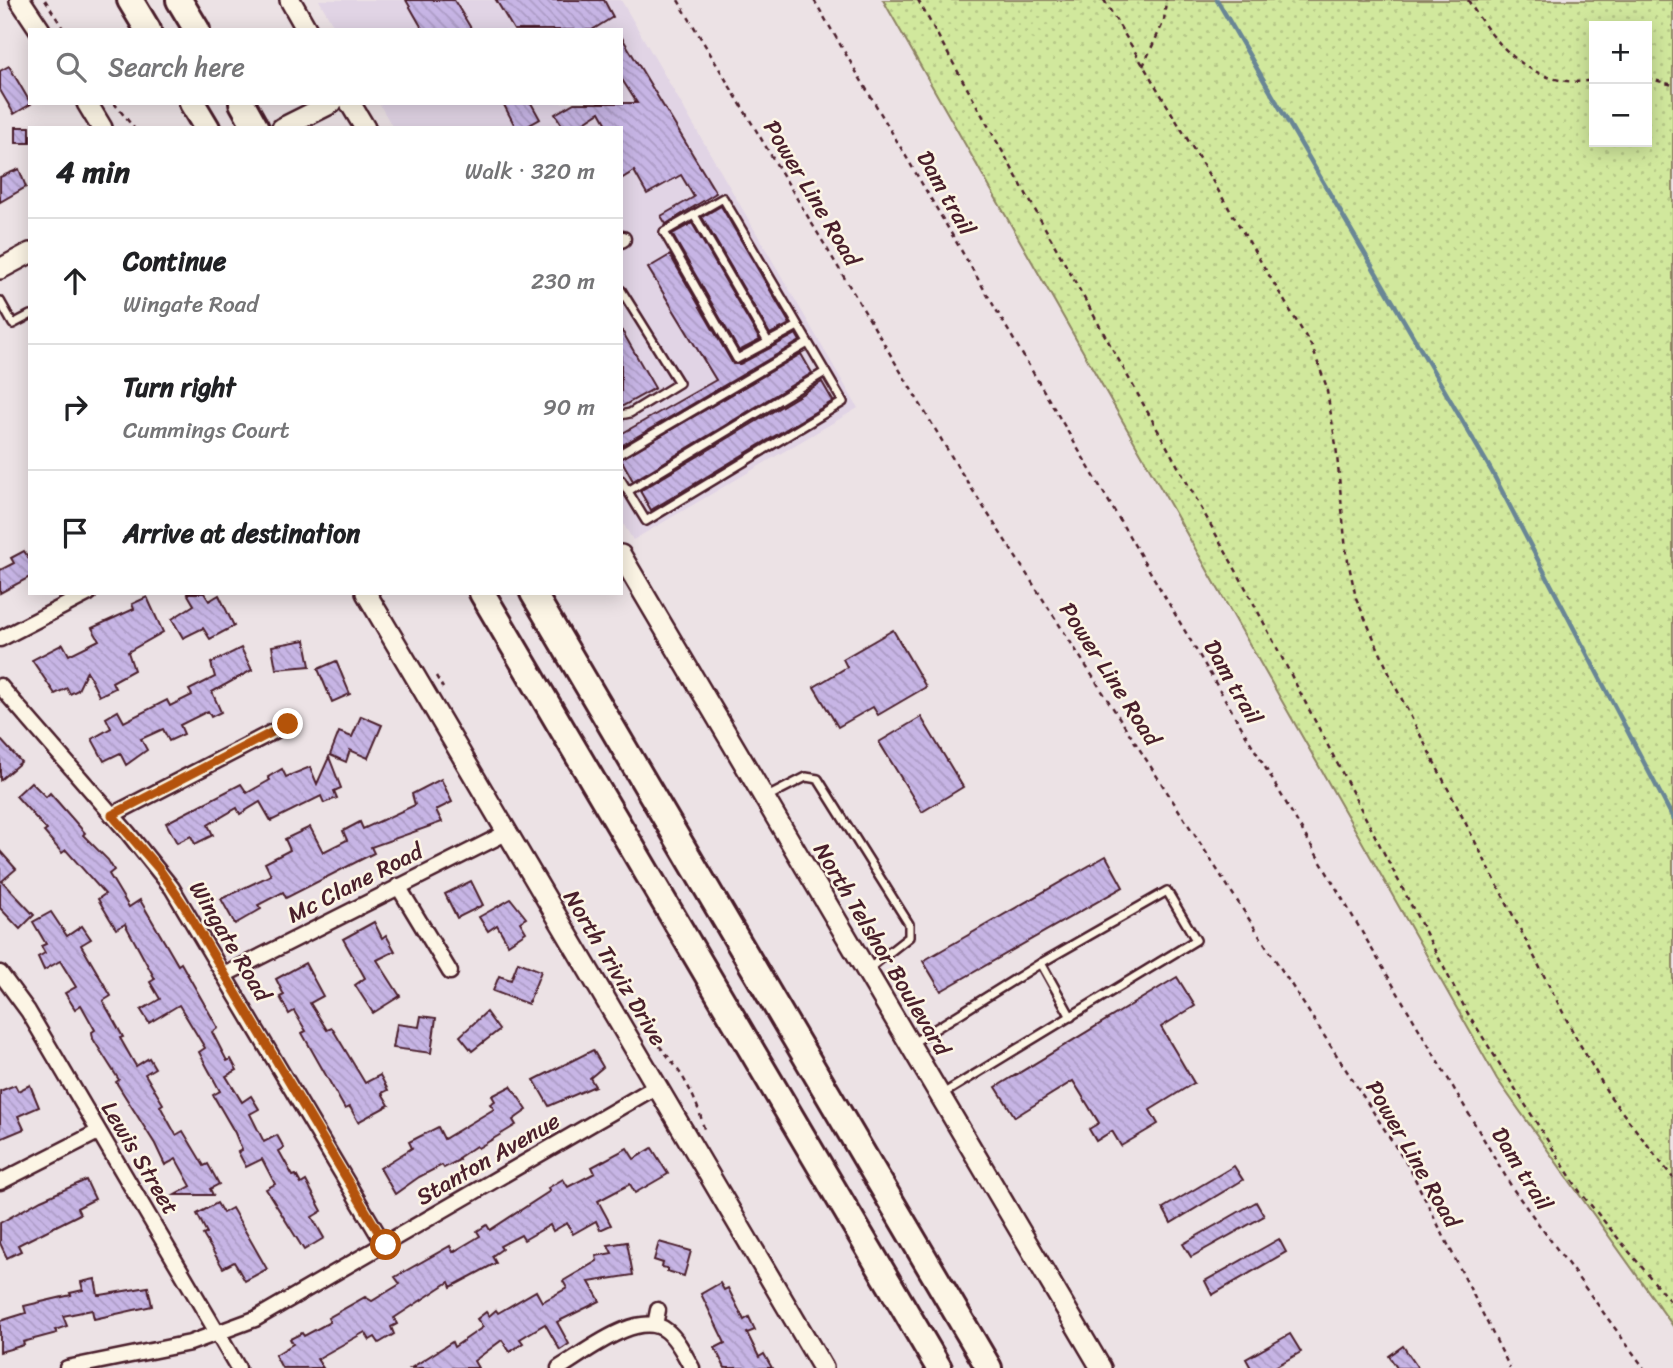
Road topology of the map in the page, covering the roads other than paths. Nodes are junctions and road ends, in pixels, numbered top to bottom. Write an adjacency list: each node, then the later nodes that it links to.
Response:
1 (20, 0): 5 (main road)
2 (130, 0): 6 (highway)
3 (179, 0): 7 (highway)
4 (290, 0): 8 (main road)
5 (39, 28)
6 (147, 28)
7 (196, 28)
8 (306, 28)
9 (88, 105): 13 (main road)
10 (243, 105): 14 (highway)
11 (328, 105): 15 (main road)
12 (352, 105): 16 (main road)
13 (101, 126)
14 (255, 126)
15 (286, 126)
16 (364, 126)
17 (694, 215): 23 (lane); 24 (lane); 24 (lane)
18 (28, 255): 19 (main road)
19 (0, 269)
20 (623, 293): 27 (lane)
21 (0, 301): 22 (lane)
22 (28, 316)
23 (798, 326): 24 (lane); 25 (lane)
24 (768, 342)
25 (808, 343): 26 (lane); 28 (lane)
26 (825, 372): 30 (lane); 30 (lane)
27 (623, 415)
28 (623, 452)
29 (623, 483): 30 (lane)
30 (628, 491)
31 (623, 558): 39 (main road, North Telshor Boulevard)
32 (85, 595): 36 (street)
33 (367, 595): 41 (main road, North Triviz Drive)
34 (483, 595): 61 (highway)
35 (534, 595): 62 (highway)
36 (0, 639)
37 (0, 686): 40 (street, Wingate Road)
38 (288, 724): 40 (street)
39 (765, 798): 44 (main road, North Telshor Boulevard); 44 (lane)
40 (112, 815): 47 (street, Wingate Road)
41 (506, 833): 42 (street, Mc Clane Road); 50 (main road, North Triviz Drive)
42 (398, 886): 45 (street); 47 (street, Mc Clane Road)
43 (1041, 963): 48 (lane); 48 (lane); 49 (lane)
44 (867, 970): 49 (main road, North Telshor Boulevard)
45 (450, 972)
46 (0, 973): 52 (street, Lewis Street)
47 (224, 975): 54 (street, Wingate Road)
48 (1071, 1017): 51 (lane)
49 (910, 1044): 51 (main road, North Telshor Boulevard)
50 (657, 1086): 54 (street, Stanton Avenue); 60 (main road, North Triviz Drive)
51 (940, 1095): 63 (main road, North Telshor Boulevard)
52 (98, 1132): 53 (street); 55 (street, Lewis Street)
53 (0, 1182)
54 (386, 1245): 55 (street, Stanton Avenue)
55 (218, 1334): 56 (street, Stanton Avenue); 57 (street, Lewis Street)
56 (67, 1368)
57 (238, 1368)
58 (559, 1368): 59 (street)
59 (692, 1368)
60 (823, 1368)
61 (939, 1368)
62 (989, 1368)
63 (1101, 1368)

